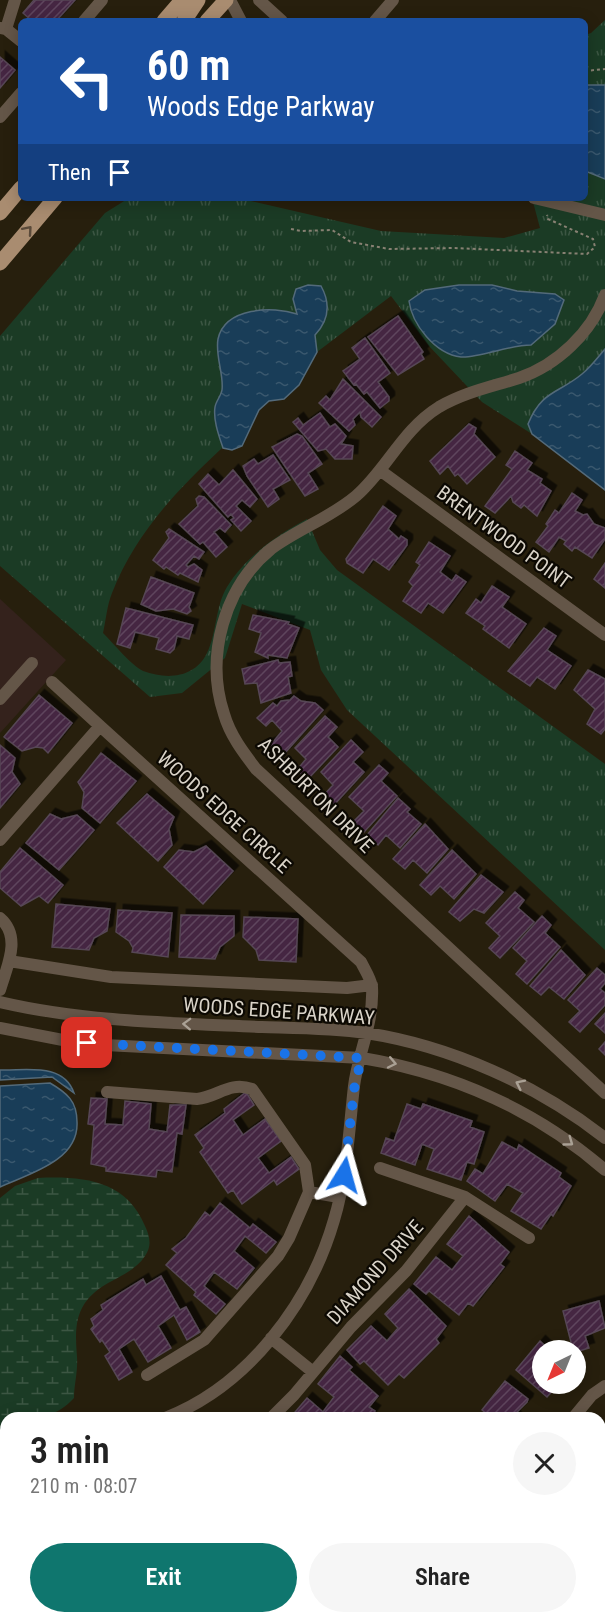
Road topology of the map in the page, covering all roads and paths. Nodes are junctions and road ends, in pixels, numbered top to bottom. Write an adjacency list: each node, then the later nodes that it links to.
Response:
1 (15, 0): 15 (street)
2 (102, 0): 8 (street)
3 (182, 0): 9 (main road)
4 (198, 0): 10 (main road)
5 (228, 0): 11 (main road); 12 (street)
6 (259, 0): 13 (street)
7 (393, 0): 14 (street)
8 (87, 18)
9 (167, 18)
10 (186, 18)
11 (210, 18)
12 (239, 18)
13 (279, 18)
14 (378, 18)
15 (3, 28): 16 (street)
16 (18, 39)
17 (605, 69): 18 (path)
18 (588, 71)
19 (18, 96): 20 (street)
20 (0, 117)
21 (18, 192): 25 (main road)
22 (53, 201): 28 (main road, one-way to 22)
23 (538, 201): 27 (path)
24 (546, 201): 26 (street)
25 (0, 213)
26 (605, 215)
27 (291, 229)
28 (0, 263)
29 (605, 295): 30 (street, ASHBURTON DRIVE)
30 (381, 471): 31 (street, BRENTWOOD POINT); 46 (street, ASHBURTON DRIVE)
31 (605, 635)
32 (32, 663): 34 (street)
33 (52, 682): 35 (street, WOODS EDGE CIRCLE)
34 (0, 699)
35 (100, 726): 36 (street); 39 (street, WOODS EDGE CIRCLE)
36 (0, 840)
37 (0, 918): 38 (street)
38 (9, 961): 39 (street); 40 (street)
39 (372, 986): 43 (street)
40 (0, 990)
41 (0, 1002): 43 (street, WOODS EDGE PARKWAY, one-way to 41)
42 (0, 1028): 44 (street, WOODS EDGE PARKWAY)
43 (367, 1034): 44 (street); 47 (street, WOODS EDGE PARKWAY, one-way to 43)
44 (362, 1058): 49 (street, WOODS EDGE PARKWAY, one-way to 49); 51 (street)
45 (107, 1092): 50 (street)
46 (605, 1093)
47 (605, 1138)
48 (380, 1168): 52 (street)
49 (605, 1170)
50 (309, 1192): 51 (street); 56 (street)
51 (339, 1197): 54 (street)
52 (465, 1197): 53 (street); 55 (street, DIAMOND DRIVE)
53 (529, 1238)
54 (271, 1338): 55 (street); 58 (street)
55 (313, 1372): 59 (street, DIAMOND DRIVE)
56 (147, 1375)
57 (605, 1386): 60 (street)
58 (175, 1412)
59 (276, 1412)
60 (578, 1412)

